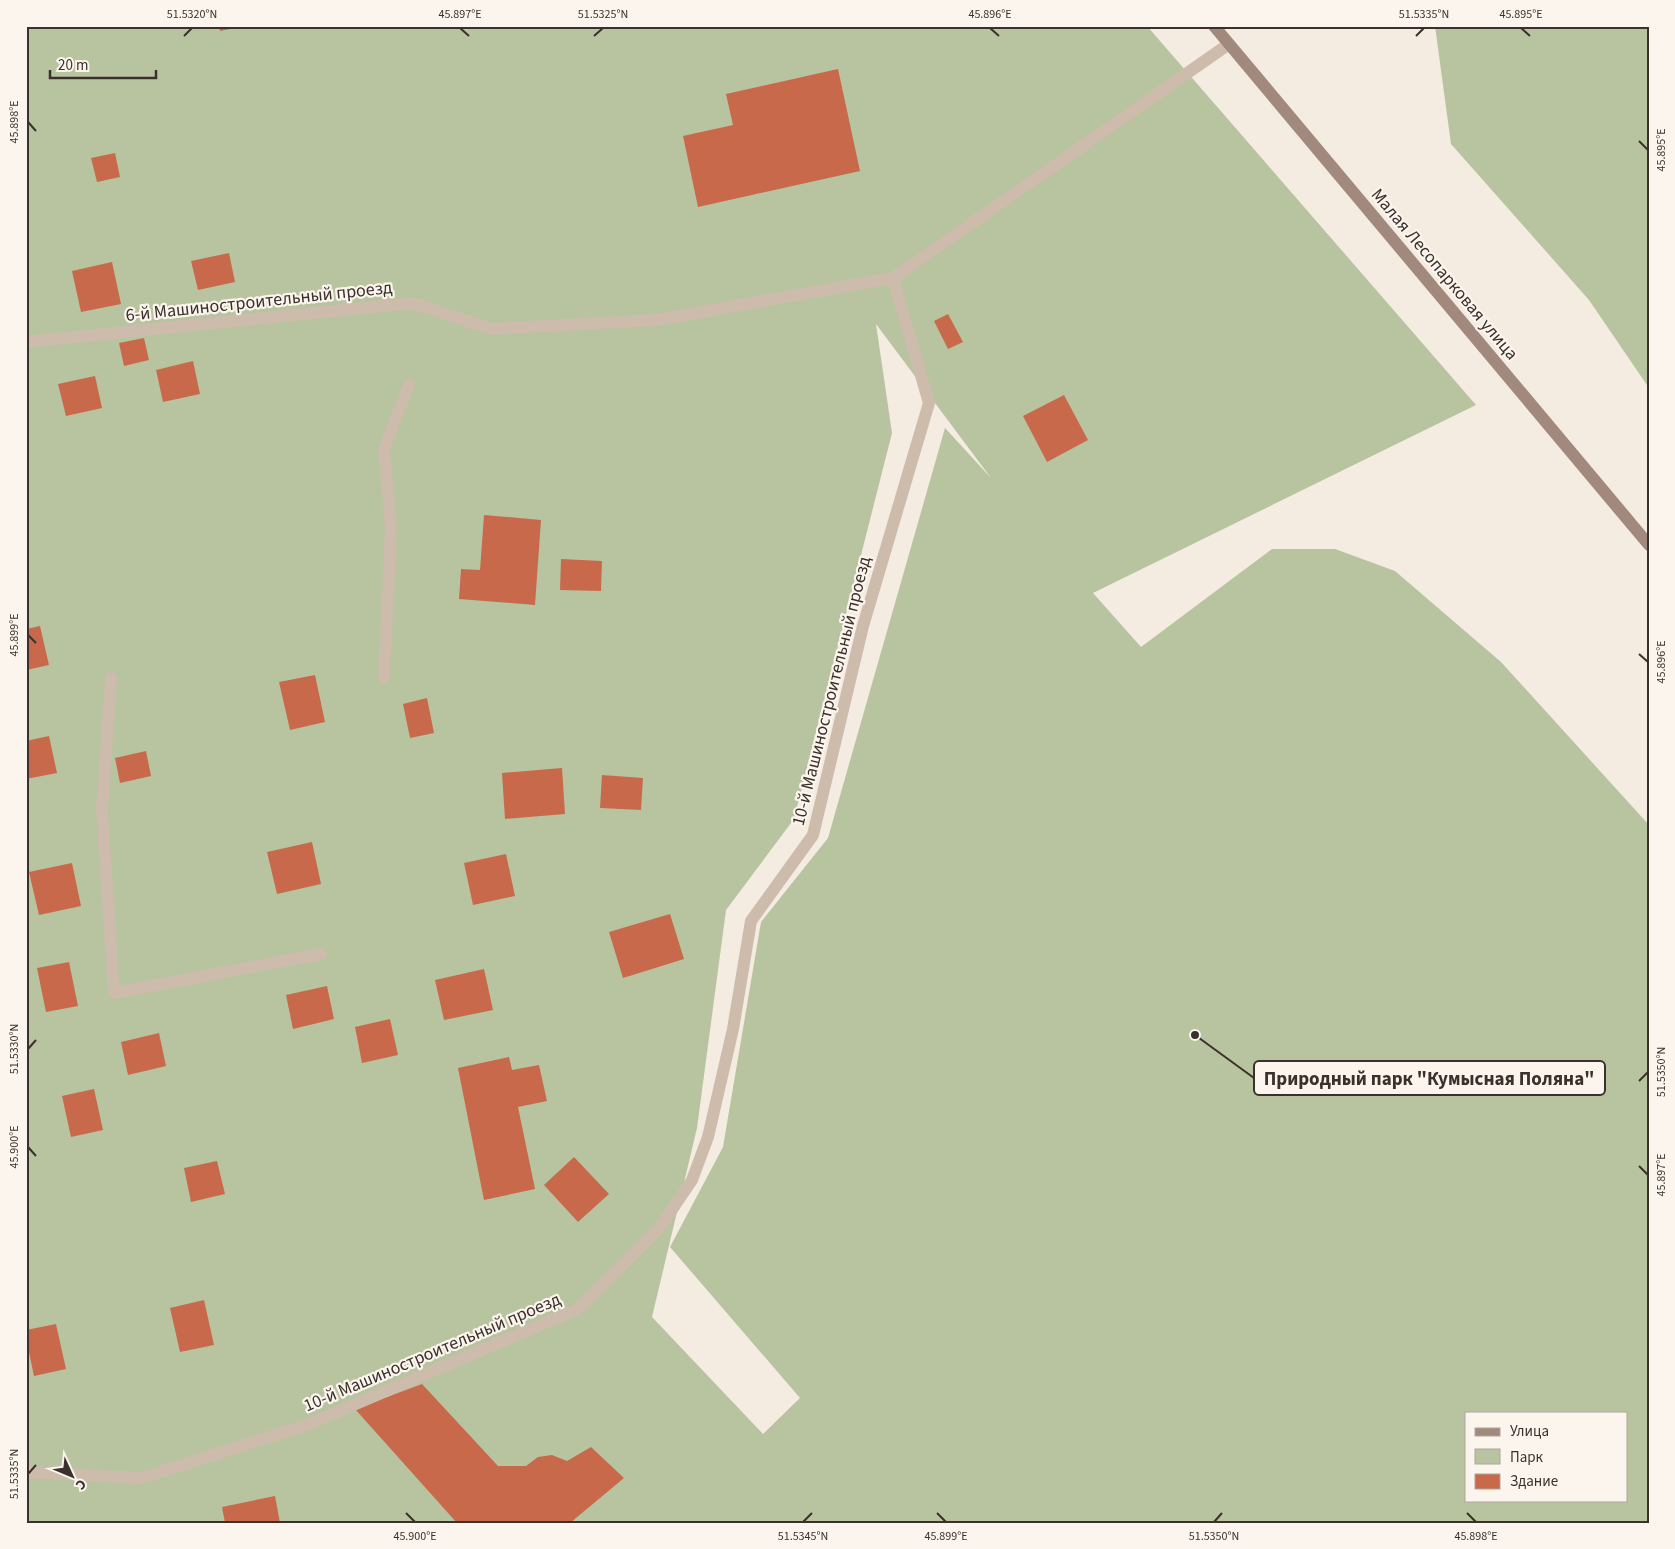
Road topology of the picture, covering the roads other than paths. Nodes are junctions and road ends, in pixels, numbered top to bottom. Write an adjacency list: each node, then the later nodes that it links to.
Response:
1 (1214, 26): 2 (street, Малая Лесопарковая улица)
2 (1229, 44): 3 (street); 6 (street, Малая Лесопарковая улица)
3 (893, 278): 4 (street, 6-й Машиностроительный проезд); 10 (street, 10-й Машиностроительный проезд)
4 (26, 342)
5 (409, 385): 8 (street)
6 (1649, 545)
7 (111, 678): 9 (street)
8 (384, 678)
9 (321, 954)
10 (26, 1472)

